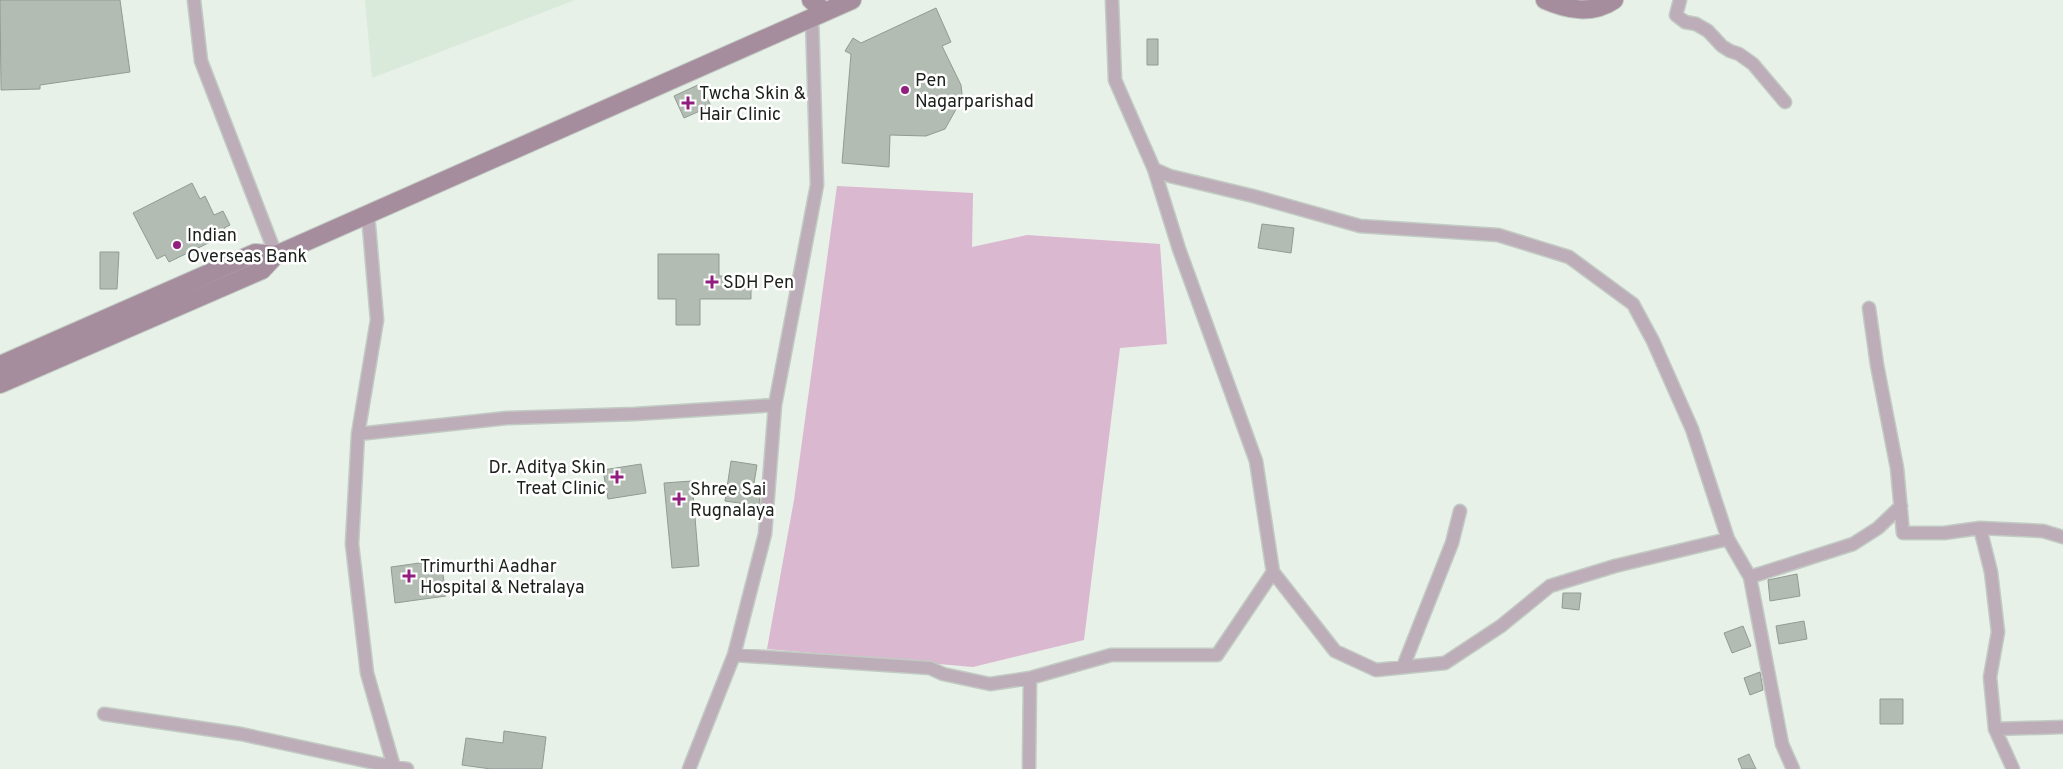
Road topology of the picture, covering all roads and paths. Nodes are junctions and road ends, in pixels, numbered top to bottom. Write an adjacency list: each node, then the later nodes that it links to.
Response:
1 (194, 0): 10 (street)
2 (1112, 0): 8 (street)
3 (1545, 0): 4 (main road)
4 (1614, 0)
5 (1680, 0): 7 (street)
6 (829, 6): 9 (main road); 14 (street)
7 (1785, 102)
8 (1154, 169): 20 (street); 21 (street)
9 (368, 214): 10 (main road); 15 (street)
10 (276, 255): 12 (main road); 13 (main road)
11 (1869, 308): 16 (street)
12 (0, 364)
13 (0, 384)
14 (775, 405): 15 (street); 23 (street)
15 (358, 434): 29 (street)
16 (1901, 506): 18 (street); 22 (street)
17 (1460, 511): 24 (street)
18 (1980, 528): 19 (street); 28 (street)
19 (2063, 537)
20 (1728, 539): 22 (street); 24 (street)
21 (1273, 572): 24 (street); 25 (street)
22 (1750, 577): 33 (street)
23 (734, 656): 25 (street); 31 (street)
24 (1403, 667)
25 (1030, 678): 32 (street)
26 (104, 714): 29 (street)
27 (2063, 727): 28 (street)
28 (1994, 729): 34 (street)
29 (394, 767): 30 (street)
30 (407, 769)
31 (688, 769)
32 (1029, 769)
33 (1793, 769)
34 (2014, 769)

